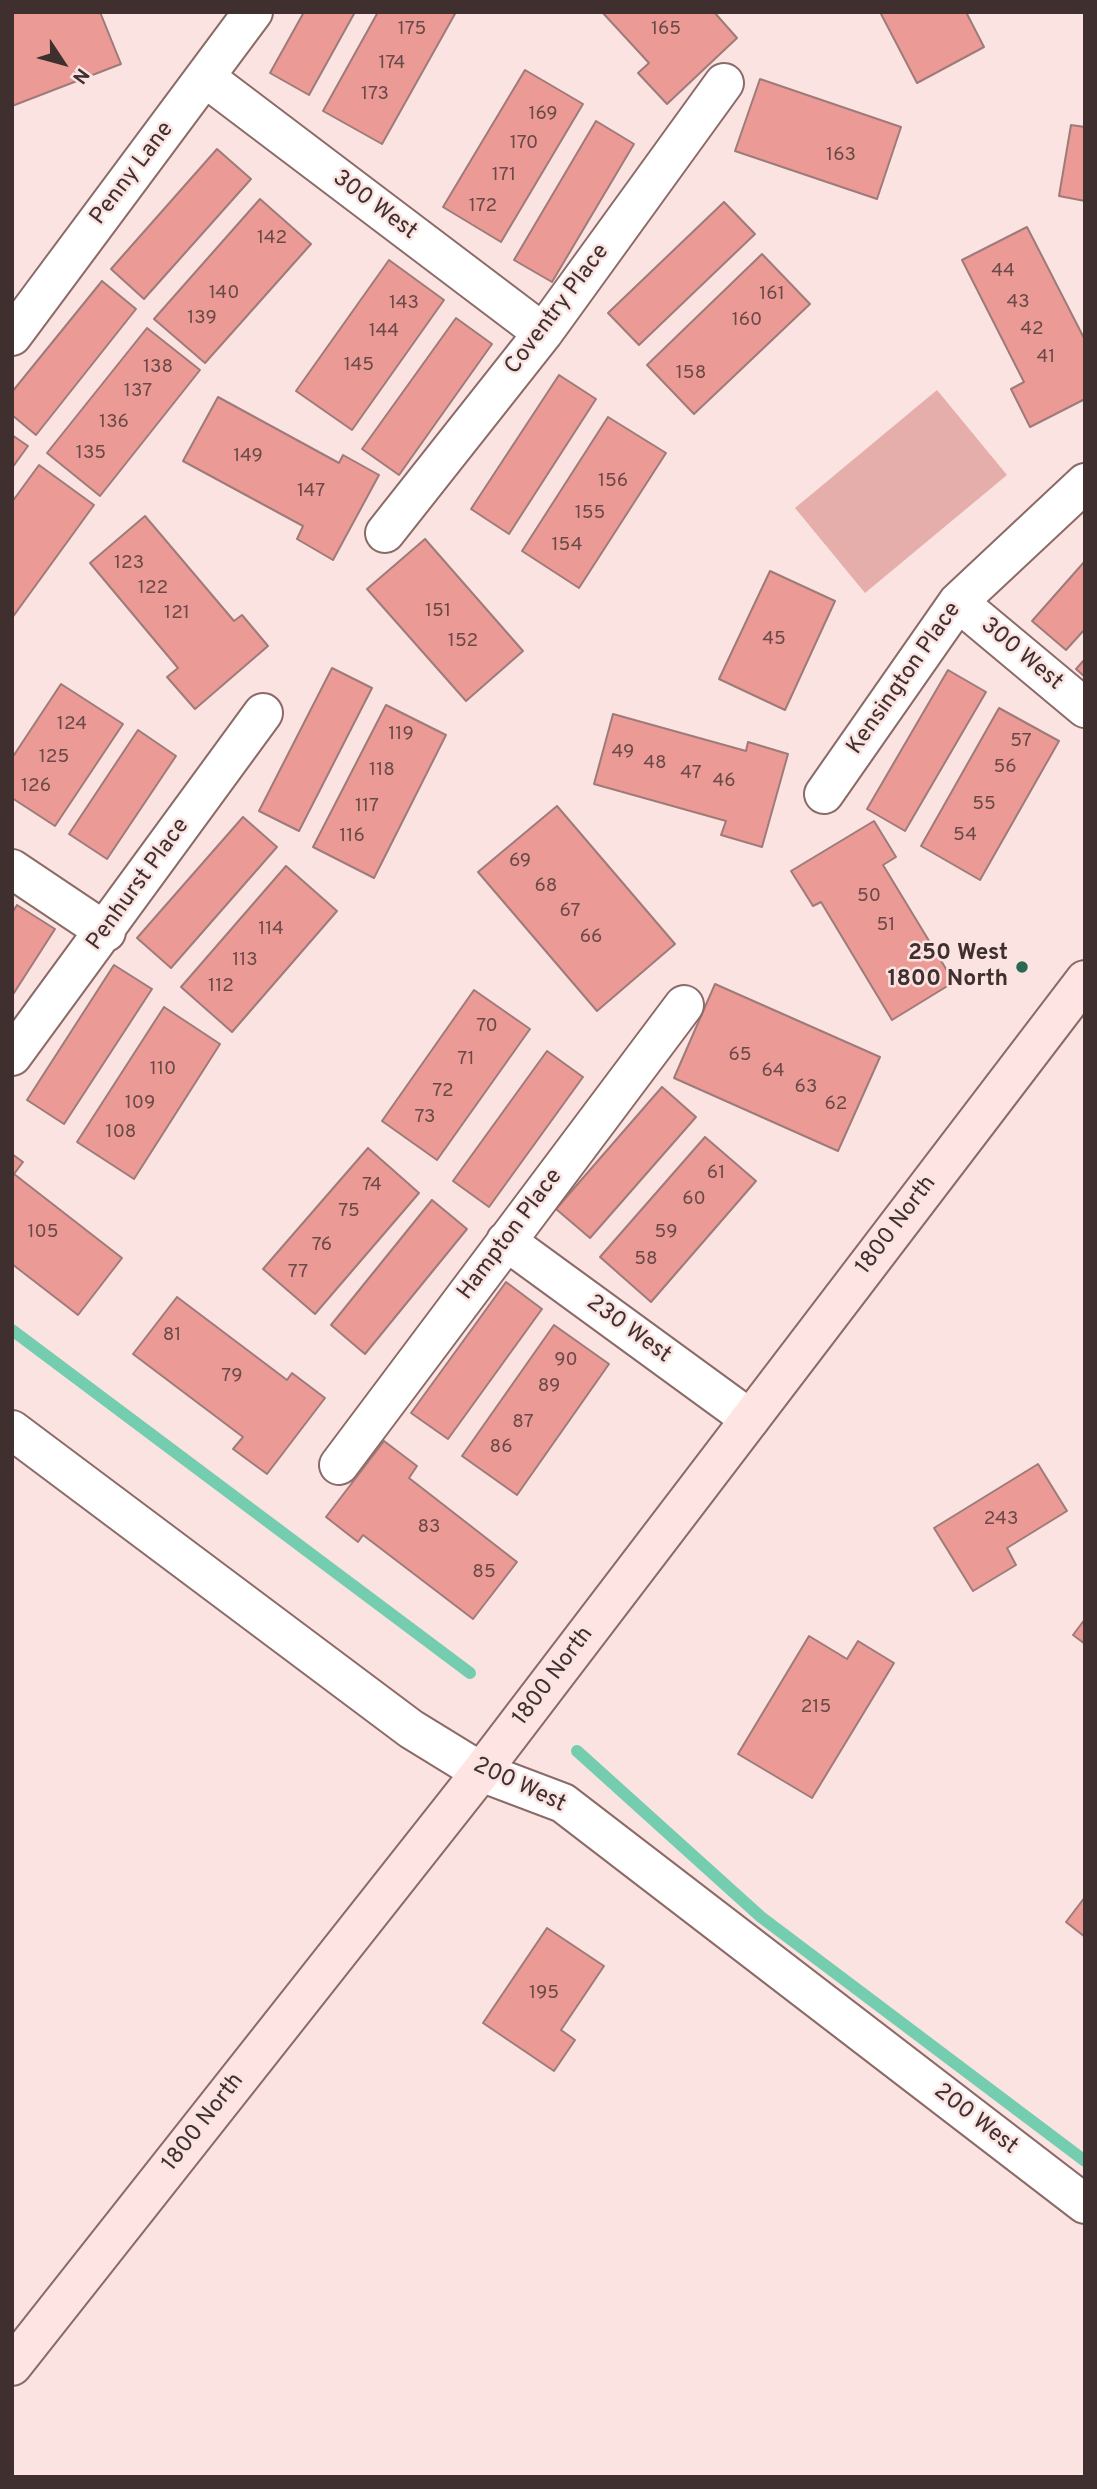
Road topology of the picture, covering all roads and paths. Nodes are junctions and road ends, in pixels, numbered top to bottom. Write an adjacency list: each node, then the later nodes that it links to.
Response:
1 (253, 12): 2 (street, Penny Lane)
2 (206, 78): 4 (street, 300 West); 5 (street, Penny Lane)
3 (724, 83): 4 (street, Coventry Place)
4 (542, 333): 7 (street, Coventry Place)
5 (12, 336)
6 (1085, 483): 8 (street, Kensington Place)
7 (385, 533)
8 (958, 602): 9 (street, 300 West); 11 (street, Kensington Place)
9 (1085, 708)
10 (263, 713): 13 (street, Penhurst Place)
11 (824, 794)
12 (12, 869): 13 (street)
13 (106, 932): 16 (street, Penhurst Place)
14 (1085, 980): 18 (street, 1800 North)
15 (684, 1005): 17 (street, Hampton Place)
16 (12, 1056)
17 (506, 1241): 18 (street, 230 West); 20 (street, Hampton Place)
18 (750, 1419): 21 (street, 1800 North)
19 (12, 1430): 21 (street, 200 West)
20 (339, 1465)
21 (481, 1772): 22 (street, 200 West); 23 (street, 1800 North)
22 (1085, 2204)
23 (12, 2366)

